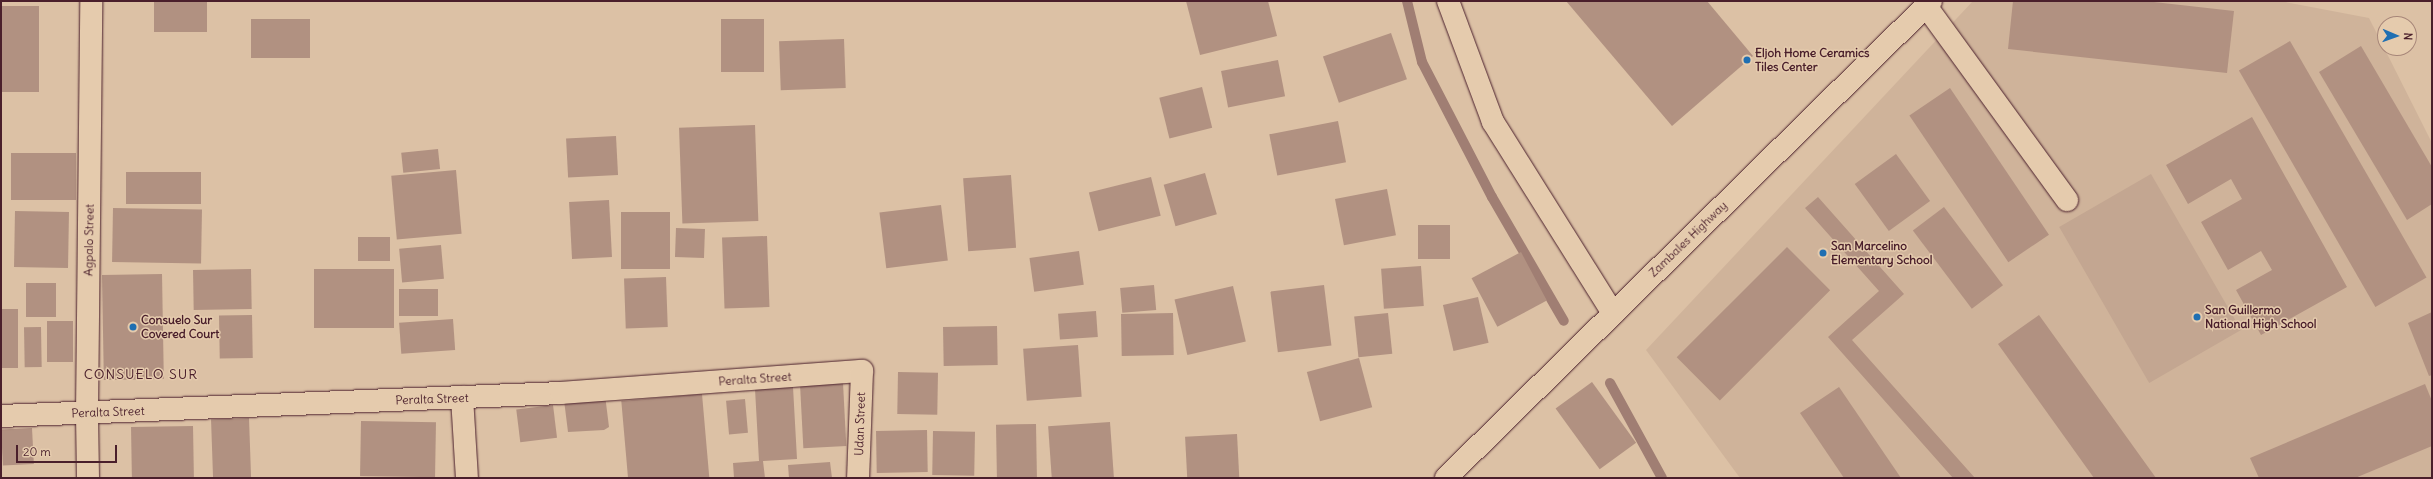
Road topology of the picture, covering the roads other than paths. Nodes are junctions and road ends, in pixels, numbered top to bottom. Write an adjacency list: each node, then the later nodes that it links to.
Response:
1 (91, 1): 8 (street, Agpalo Street)
2 (1448, 1): 5 (street)
3 (1928, 3): 4 (street); 5 (street, Zambales Highway)
4 (2067, 200)
5 (1613, 313): 13 (street, Zambales Highway)
6 (862, 371): 7 (street, Peralta Street); 12 (street, Udan Street)
7 (462, 397): 8 (street, Peralta Street); 11 (street)
8 (87, 413): 9 (street, Peralta Street); 10 (street, Agpalo Street)
9 (1, 416)
10 (88, 478)
11 (467, 478)
12 (858, 478)
13 (1446, 478)

